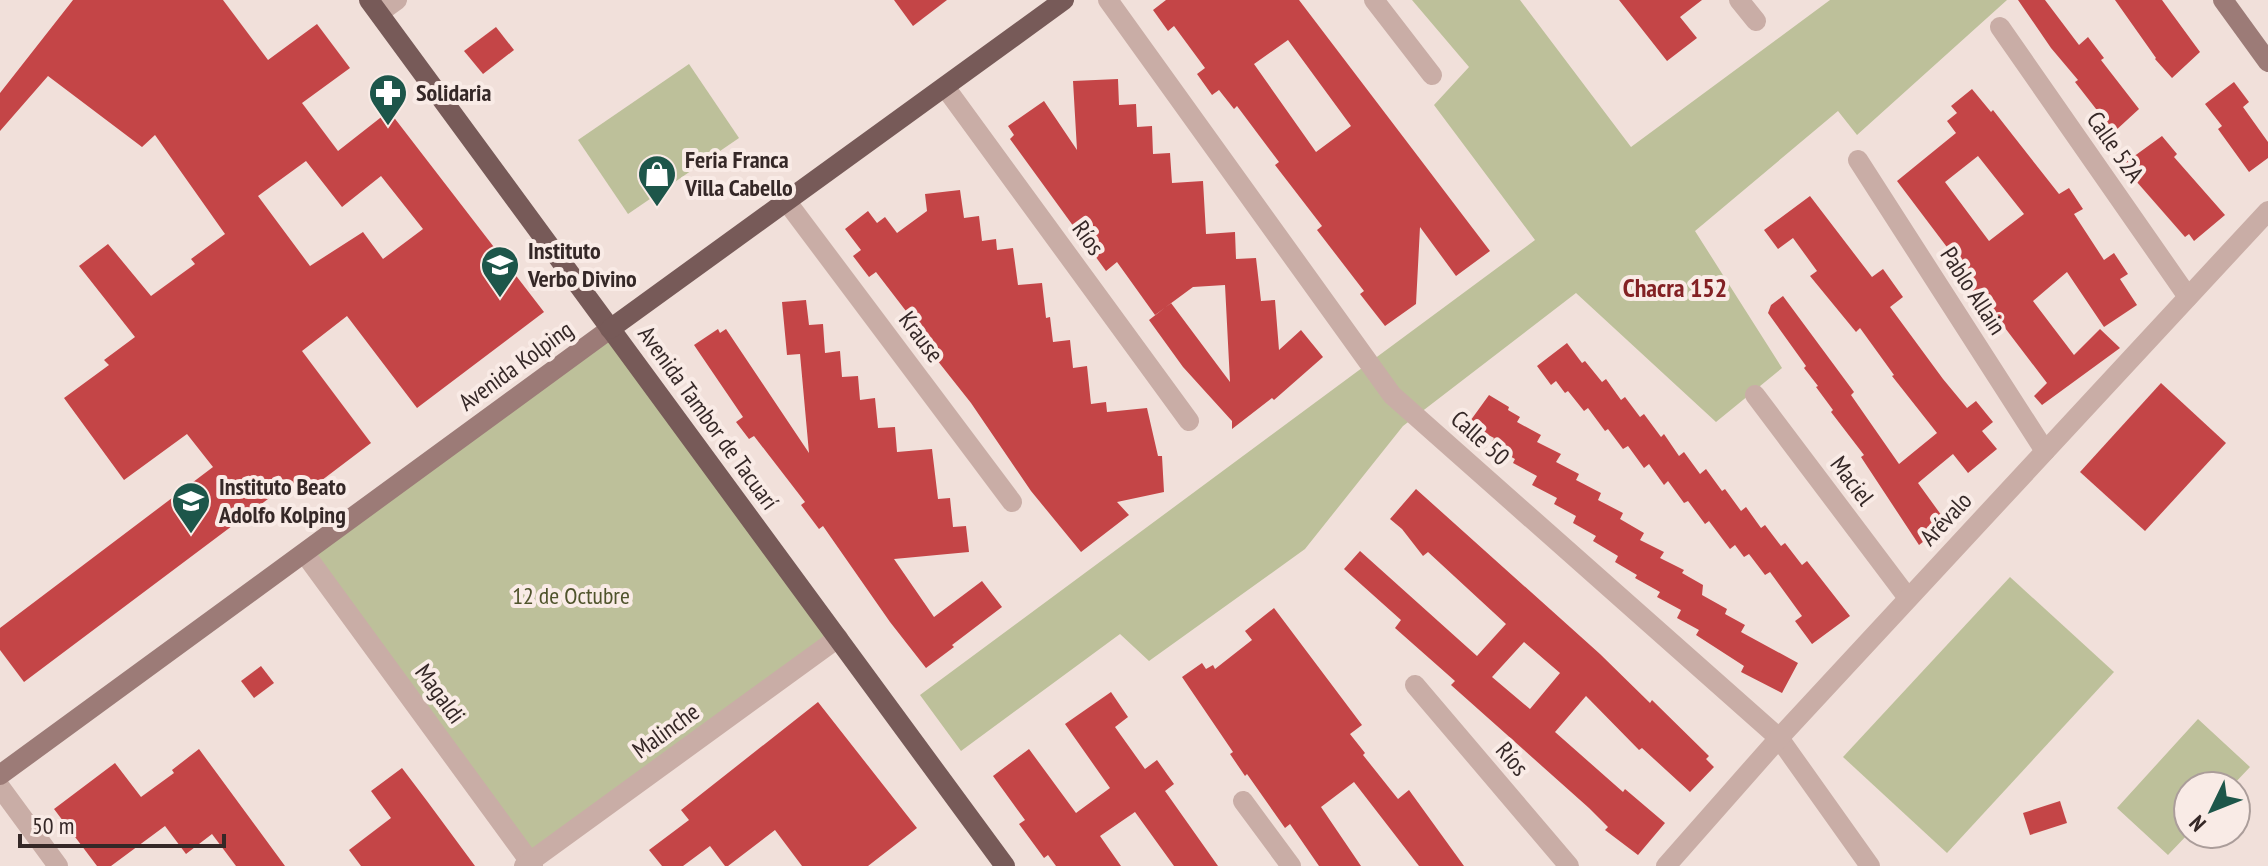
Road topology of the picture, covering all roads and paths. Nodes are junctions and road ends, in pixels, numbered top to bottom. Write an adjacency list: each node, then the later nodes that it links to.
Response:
1 (397, 0): 7 (street)
2 (1064, 0): 12 (main road, Avenida Kolping)
3 (1108, 0): 26 (street, Calle 50)
4 (1374, 0): 11 (street)
5 (1739, 0): 8 (street)
6 (2223, 0): 10 (main road)
7 (374, 6): 17 (main road, Avenida Tambor de Tacuarí)
8 (1756, 21)
9 (2000, 27): 16 (street, Calle 52A)
10 (2268, 62)
11 (1432, 75)
12 (945, 87): 14 (main road, Avenida Kolping); 19 (street, Ríos)
13 (1858, 160): 20 (street, Pablo Allain)
14 (787, 202): 17 (main road, Avenida Kolping); 21 (street, Krause)
15 (2268, 211): 16 (street, Arévalo)
16 (2188, 297): 20 (street, Arévalo)
17 (610, 329): 22 (main road, Avenida Kolping); 24 (main road, Avenida Tambor de Tacuarí)
18 (1755, 395): 23 (street, Maciel)
19 (1189, 421)
20 (2045, 451): 23 (street, Arévalo)
21 (1012, 502)
22 (305, 554): 27 (main road, Avenida Kolping); 30 (street, Magaldi)
23 (1908, 598): 26 (street, Arévalo)
24 (838, 638): 30 (street, Malinche); 32 (main road, Avenida Tambor de Tacuarí)
25 (1415, 685): 34 (street, Ríos)
26 (1779, 738): 35 (street, Arévalo); 36 (street, Calle 50)
27 (0, 775)
28 (0, 787): 31 (street)
29 (1243, 801): 33 (street)
30 (529, 865)
31 (58, 866)
32 (1005, 866)
33 (1291, 866)
34 (1569, 866)
35 (1666, 866)
36 (1870, 866)

